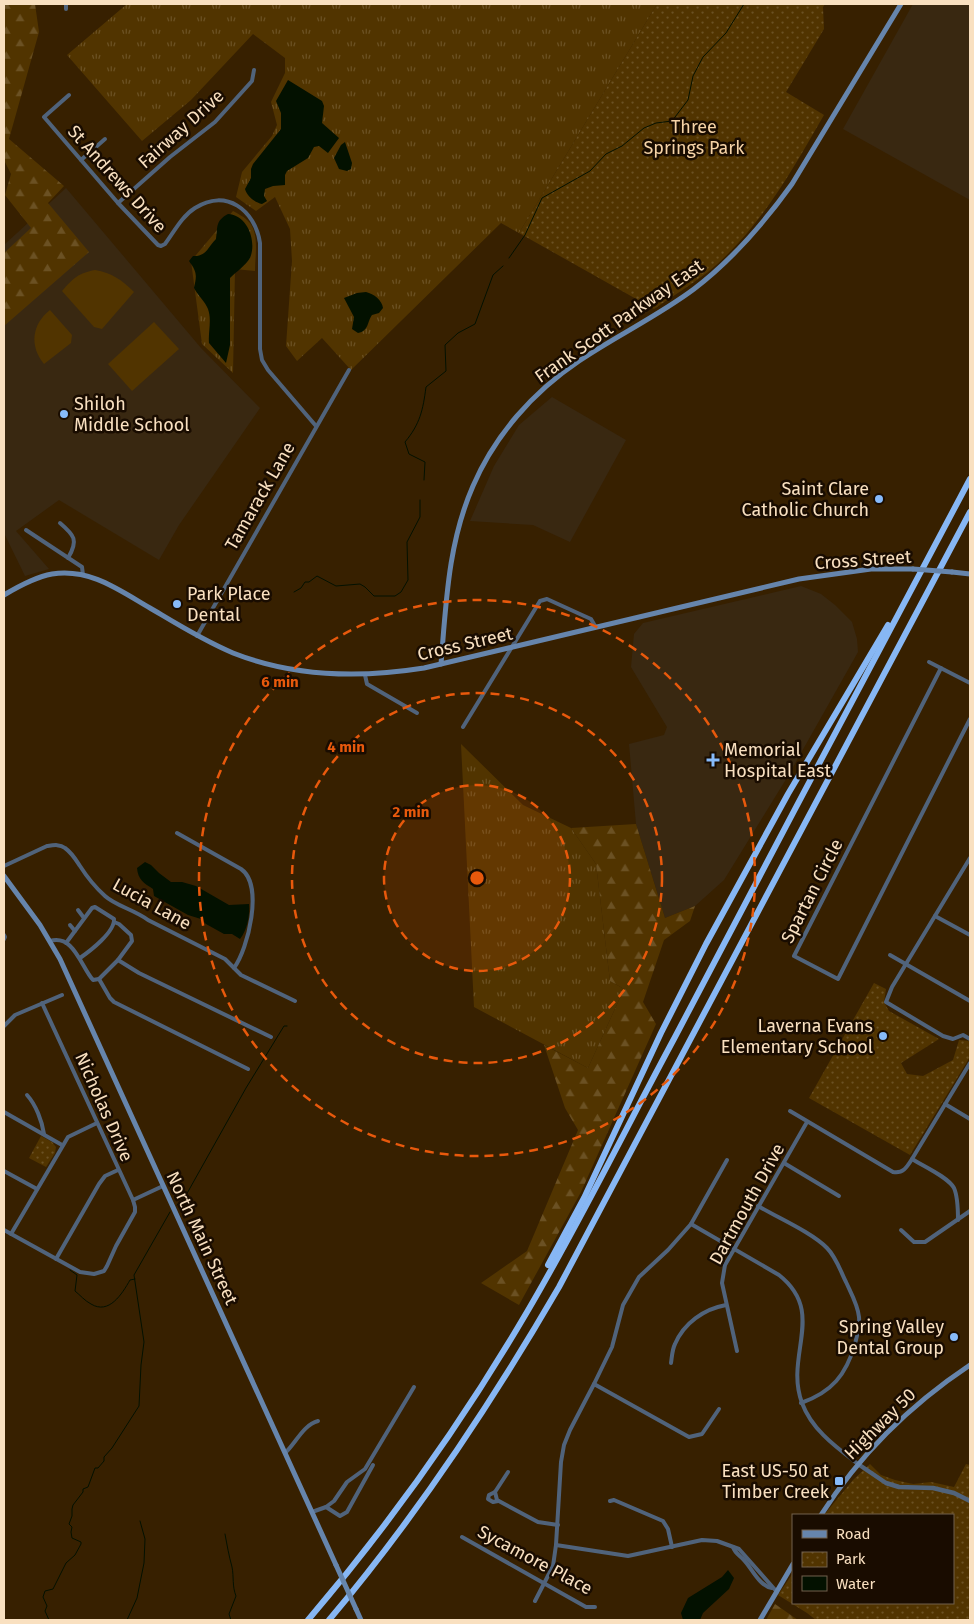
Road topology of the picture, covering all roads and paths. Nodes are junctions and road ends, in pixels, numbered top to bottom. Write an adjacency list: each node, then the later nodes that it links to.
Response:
1 (66, 4): 3 (street)
2 (901, 4): 24 (main road, Frank Scott Parkway East)
3 (66, 9)
4 (254, 70): 8 (street, Fairway Drive)
5 (69, 95): 7 (street, St Andrews Drive)
6 (105, 139): 7 (street)
7 (81, 160): 8 (street, St Andrews Drive)
8 (118, 203): 10 (street, St Andrews Drive)
9 (349, 370): 10 (street, Tamarack Lane)
10 (316, 426): 21 (street, Tamarack Lane)
11 (970, 479): 19 (highway)
12 (970, 512): 119 (highway)
13 (60, 523): 15 (street)
14 (26, 530): 15 (street)
15 (68, 558): 17 (street)
16 (970, 574): 20 (main road, Cross Street, bridge)
17 (82, 575): 18 (main road, Cross Street); 21 (main road, Cross Street)
18 (4, 595)
19 (907, 597): 89 (highway); 89 (highway)
20 (596, 626): 22 (main road, Cross Street); 22 (street)
21 (197, 636): 26 (main road, Cross Street)
22 (512, 647): 24 (main road, Cross Street); 30 (street)
23 (929, 662): 25 (street)
24 (441, 664): 26 (main road, Cross Street)
25 (941, 668): 27 (street); 29 (street, Spartan Circle)
26 (365, 674): 28 (street)
27 (970, 683)
28 (417, 713)
29 (970, 719)
30 (463, 727)
31 (177, 832): 50 (street)
32 (970, 858): 38 (street)
33 (4, 866): 50 (street, Lucia Lane)
34 (4, 876): 44 (main road, North Main Street)
35 (95, 900): 36 (street)
36 (95, 906): 39 (street); 40 (street)
37 (78, 910): 39 (street)
38 (936, 916): 43 (street); 49 (street)
39 (84, 918): 42 (street)
40 (114, 922): 47 (street); 48 (street)
41 (70, 924): 42 (street)
42 (75, 931): 45 (street)
43 (970, 935)
44 (50, 940): 45 (street); 75 (main road, North Main Street)
45 (66, 943): 47 (street)
46 (890, 955): 49 (street)
47 (80, 958): 51 (street)
48 (118, 960): 51 (street); 57 (street)
49 (906, 964): 54 (street); 58 (street)
50 (234, 968): 53 (street, Lucia Lane)
51 (100, 980): 60 (street)
52 (62, 994): 55 (street)
53 (295, 1001)
54 (970, 1001)
55 (42, 1003): 56 (street); 67 (street, Nicholas Drive)
56 (4, 1026)
57 (271, 1037)
58 (970, 1039)
59 (970, 1063): 62 (street)
60 (248, 1069)
61 (27, 1094): 68 (street)
62 (945, 1104): 65 (street); 70 (street)
63 (790, 1111): 66 (street)
64 (4, 1112): 68 (street)
65 (970, 1119)
66 (808, 1122): 70 (street); 72 (street, Dartmouth Drive)
67 (97, 1123): 69 (street); 73 (street, Nicholas Drive)
68 (44, 1134): 69 (street)
69 (62, 1145): 76 (street)
70 (912, 1159): 81 (street)
71 (727, 1160): 82 (street)
72 (784, 1163): 77 (street); 79 (street, Dartmouth Drive)
73 (118, 1170): 78 (street, Nicholas Drive); 87 (street)
74 (4, 1171): 76 (street)
75 (163, 1186): 78 (street); 98 (main road, North Main Street)
76 (37, 1189): 85 (street)
77 (839, 1196)
78 (133, 1200): 87 (street)
79 (758, 1206): 86 (street, Dartmouth Drive); 95 (street)
80 (970, 1211): 81 (street)
81 (958, 1220): 84 (street)
82 (691, 1224): 86 (street); 93 (street)
83 (4, 1230): 85 (street)
84 (901, 1230)
85 (11, 1234): 87 (street)
86 (734, 1249): 88 (street, Dartmouth Drive); 95 (street)
87 (56, 1259)
88 (726, 1306): 90 (street, Dartmouth Drive); 91 (street)
89 (528, 1311): 118 (highway)
90 (737, 1351)
91 (671, 1363)
92 (970, 1365): 99 (main road, Highway 50)
93 (594, 1384): 96 (street); 109 (street)
94 (414, 1387): 106 (street)
95 (802, 1403): 99 (street)
96 (719, 1410)
97 (318, 1421): 98 (street)
98 (285, 1453): 107 (main road, North Main Street)
99 (858, 1464): 105 (street); 108 (main road, Highway 50)
100 (373, 1465): 106 (street)
101 (508, 1472): 102 (street)
102 (495, 1492): 103 (street); 103 (street)
103 (498, 1501): 109 (street)
104 (610, 1501): 112 (street)
105 (970, 1501)
106 (326, 1507): 107 (street)
107 (312, 1512): 120 (main road, North Main Street, bridge)
108 (822, 1514)
109 (558, 1525): 111 (street)
110 (462, 1537): 114 (street, Sycamore Place)
111 (556, 1545): 112 (street); 114 (street)
112 (672, 1547): 115 (street)
113 (792, 1565): 115 (main road)
114 (544, 1584): 116 (street); 117 (street, Sycamore Place)
115 (774, 1590): 121 (main road)
116 (535, 1601)
117 (595, 1607)
118 (308, 1620)
119 (328, 1620)
120 (361, 1620)
121 (760, 1620)

